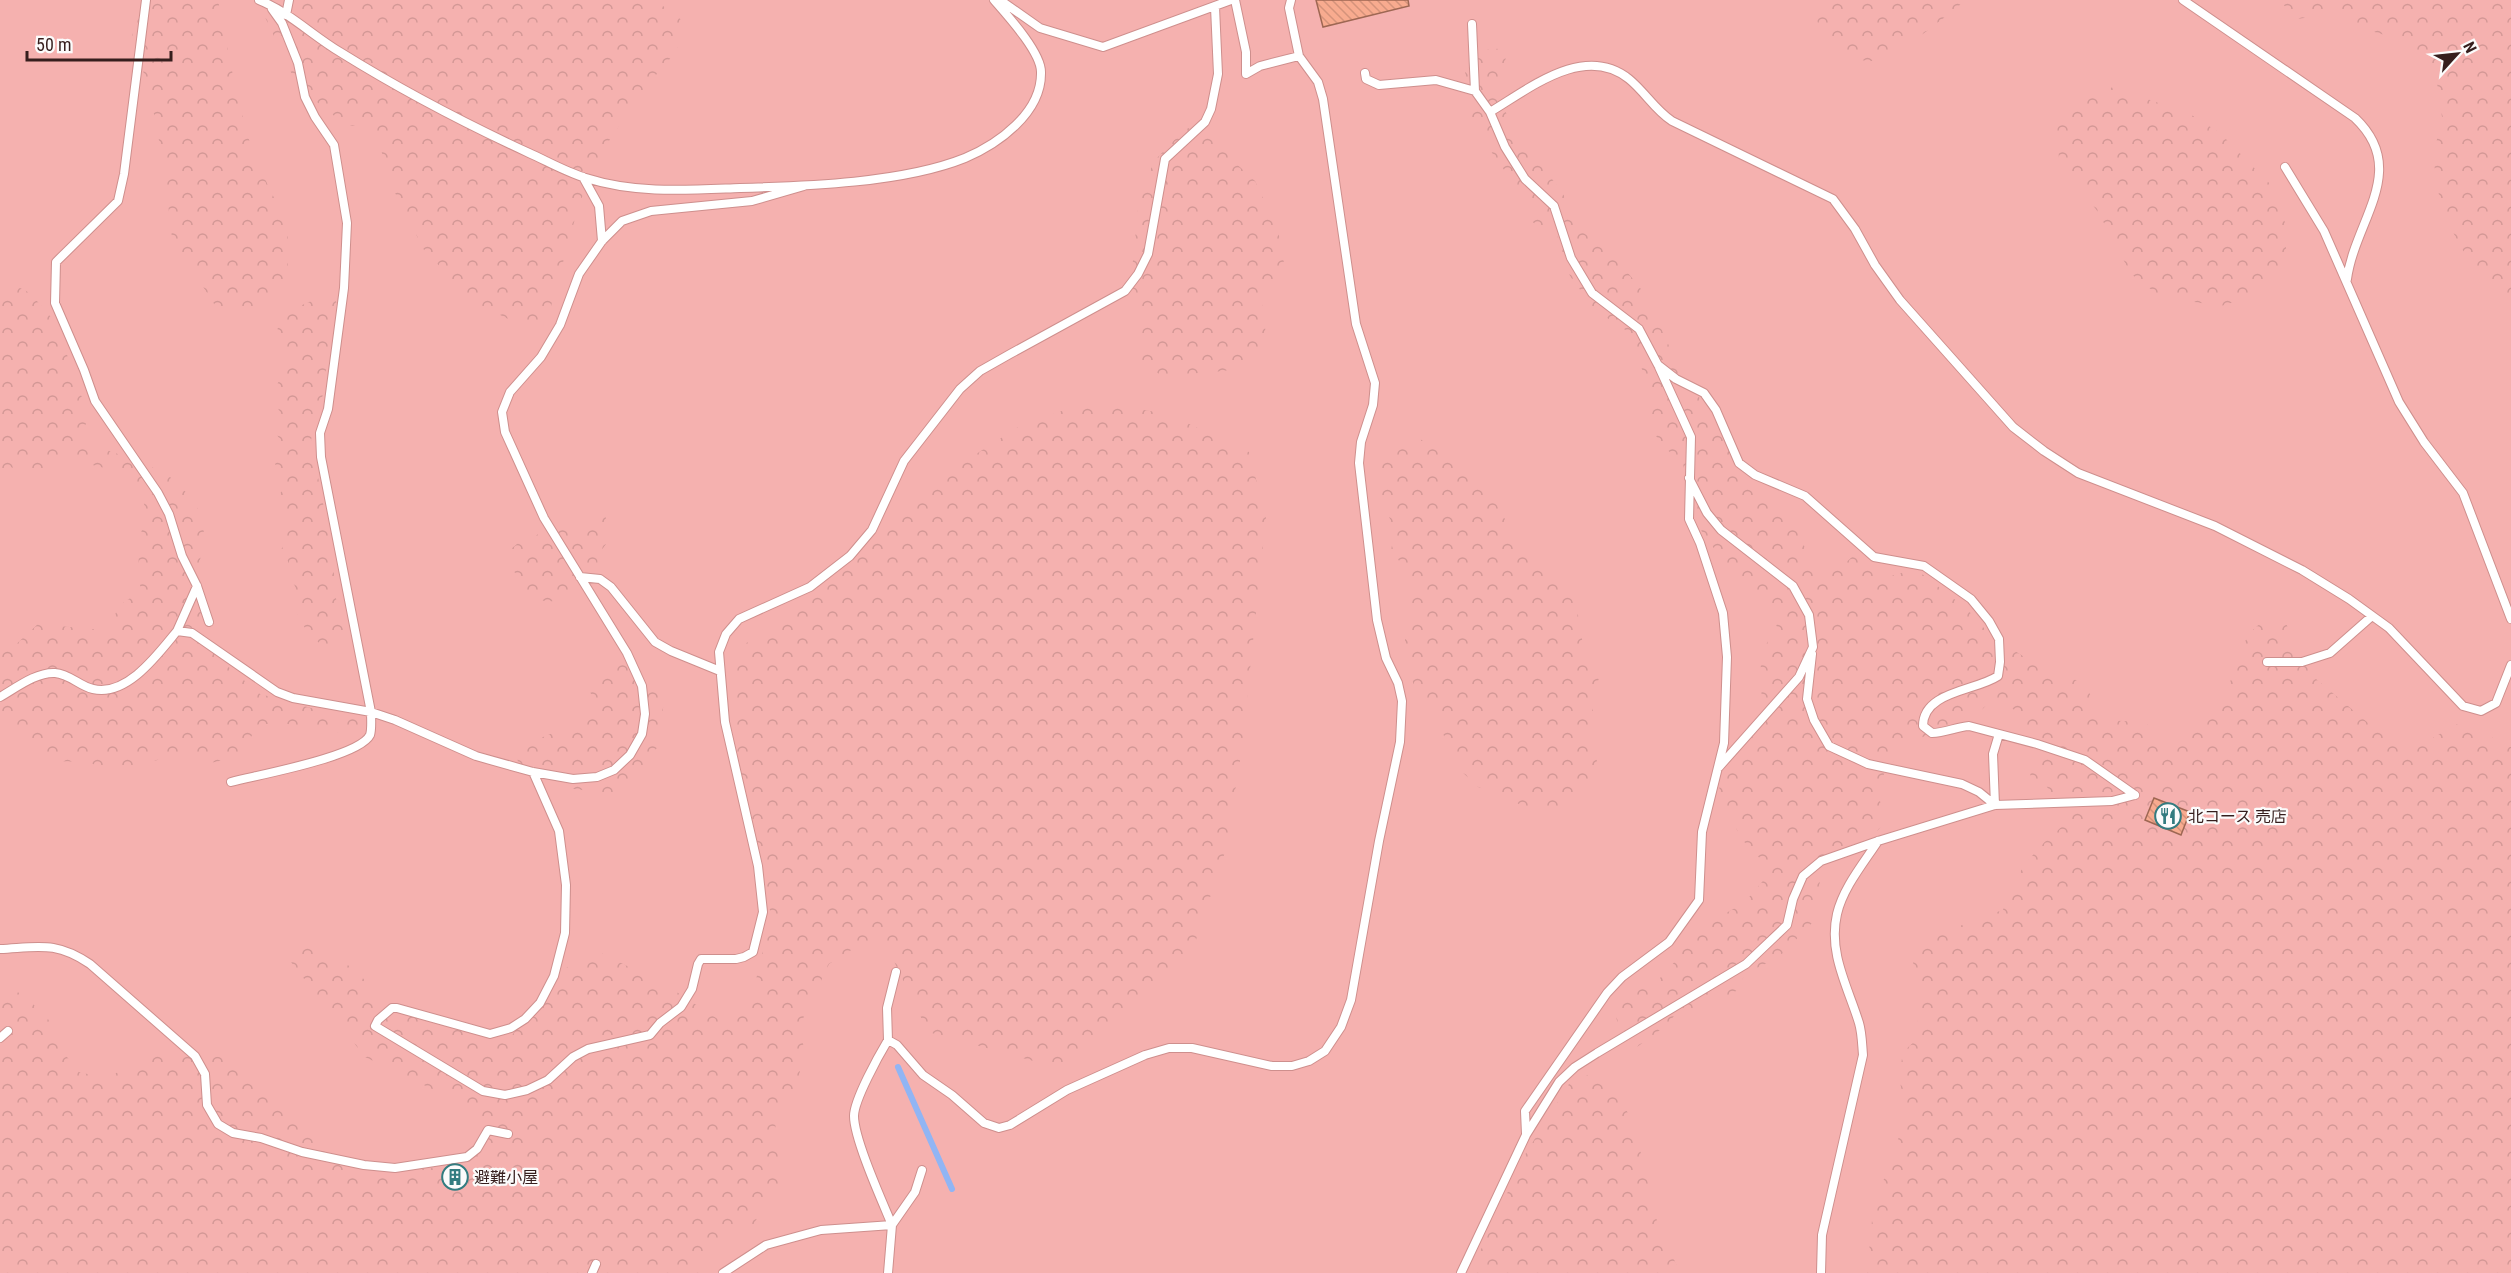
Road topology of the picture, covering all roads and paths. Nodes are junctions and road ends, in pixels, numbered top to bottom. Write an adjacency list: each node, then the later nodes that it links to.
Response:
1 (146, 0): 24 (lane)
2 (289, 0): 10 (lane)
3 (994, 0): 18 (lane)
4 (1000, 0): 9 (lane)
5 (1233, 0): 9 (lane); 12 (lane)
6 (1291, 0): 12 (lane)
7 (2184, 0): 20 (lane)
8 (263, 2): 10 (lane); 34 (lane)
9 (1215, 7): 32 (lane)
10 (286, 15): 17 (lane)
11 (1472, 24): 14 (lane)
12 (1299, 56): 45 (lane)
13 (1365, 73): 14 (lane)
14 (1475, 91): 15 (lane)
15 (1490, 112): 21 (lane); 25 (lane)
16 (2284, 167): 20 (lane)
17 (583, 177): 18 (lane); 19 (lane)
18 (804, 186): 19 (lane)
19 (602, 241): 23 (lane)
20 (2347, 281): 26 (lane)
21 (1658, 365): 22 (lane); 35 (lane)
22 (1689, 477): 29 (lane); 36 (lane)
23 (580, 577): 32 (lane); 37 (lane)
24 (197, 586): 27 (lane); 28 (lane)
25 (2372, 616): 30 (lane); 31 (lane)
26 (2511, 619)
27 (208, 622)
28 (177, 631): 33 (lane); 34 (lane)
29 (1813, 647): 36 (lane); 39 (lane)
30 (2267, 662)
31 (2511, 665)
32 (720, 671): 37 (lane)
33 (0, 697)
34 (371, 712): 37 (lane); 38 (lane)
35 (1999, 734): 39 (lane); 39 (lane)
36 (1716, 770): 47 (lane)
37 (533, 772)
38 (231, 782)
39 (1995, 805): 40 (lane)
40 (1878, 841): 47 (lane); 55 (lane)
41 (0, 949): 46 (lane)
42 (896, 972): 45 (lane)
43 (8, 1031): 44 (lane)
44 (0, 1038)
45 (888, 1040): 49 (lane)
46 (508, 1134)
47 (1526, 1135): 54 (lane)
48 (922, 1170): 49 (lane)
49 (892, 1226): 52 (lane); 53 (lane)
50 (596, 1264): 51 (lane)
51 (592, 1273)
52 (723, 1273)
53 (888, 1273)
54 (1461, 1273)
55 (1821, 1273)

